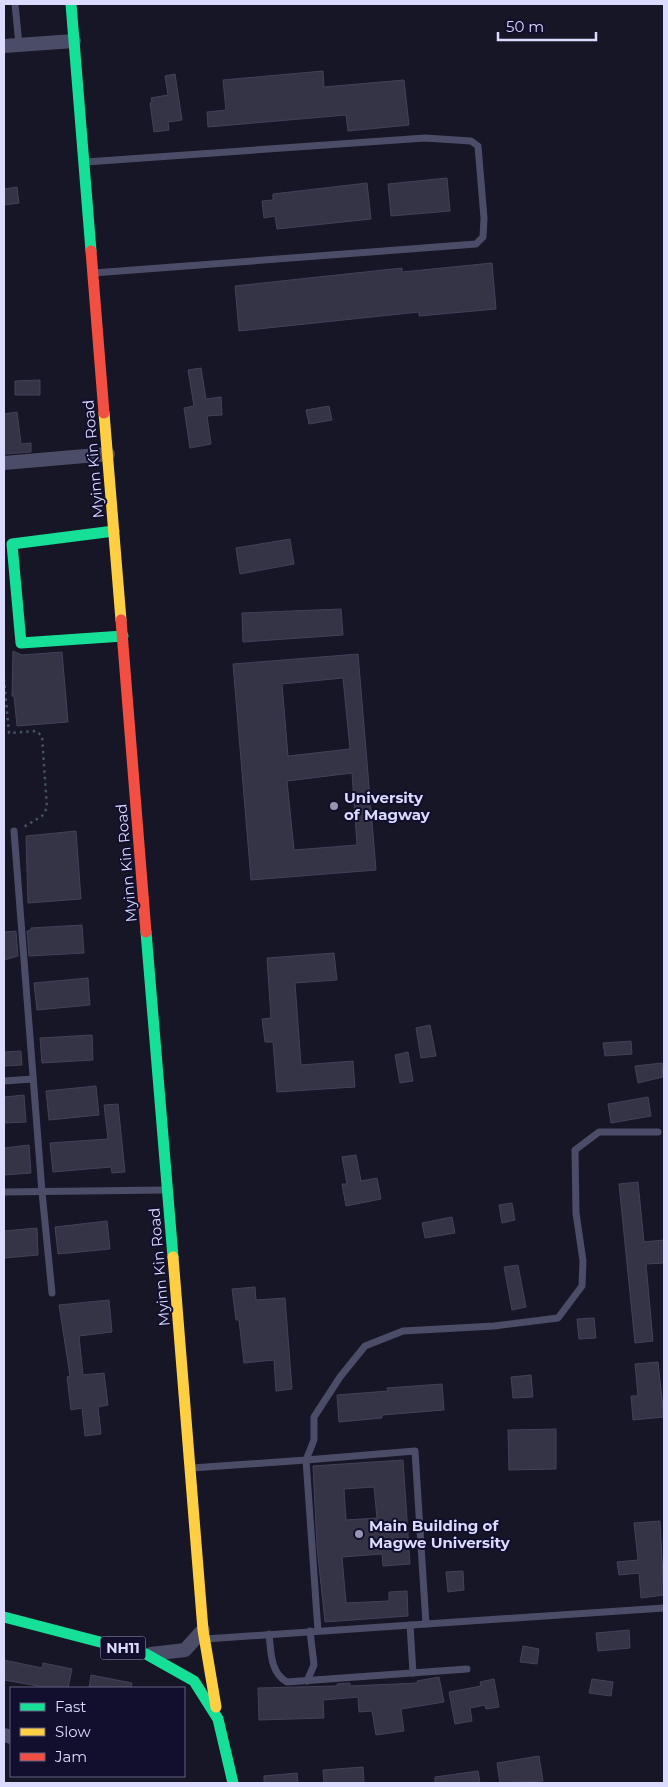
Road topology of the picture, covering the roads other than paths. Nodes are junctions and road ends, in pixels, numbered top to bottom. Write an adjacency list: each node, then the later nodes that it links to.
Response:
1 (15, 4): 4 (lane)
2 (71, 4): 3 (main road, Myinn Kin Road)
3 (74, 41): 4 (street); 6 (main road, Myinn Kin Road)
4 (19, 45): 5 (street)
5 (4, 46)
6 (84, 162): 7 (main road, Myinn Kin Road); 7 (lane)
7 (93, 273): 8 (main road, Myinn Kin Road)
8 (108, 454): 9 (street); 10 (main road, Myinn Kin Road)
9 (4, 463)
10 (114, 531): 11 (main road, Myinn Kin Road); 11 (main road)
11 (123, 636): 16 (main road, Myinn Kin Road)
12 (14, 831): 13 (lane)
13 (33, 1079): 14 (lane); 18 (lane)
14 (4, 1081)
15 (658, 1132): 20 (lane)
16 (168, 1190): 18 (lane); 21 (main road, Myinn Kin Road)
17 (4, 1192): 18 (lane)
18 (42, 1192): 19 (lane)
19 (52, 1293)
20 (306, 1460): 21 (lane); 24 (lane); 26 (lane)
21 (190, 1468): 27 (main road, Myinn Kin Road)
22 (664, 1608): 24 (lane)
23 (4, 1617): 29 (main road, NH11)
24 (426, 1624): 25 (lane)
25 (410, 1625): 26 (lane); 31 (lane)
26 (314, 1631): 28 (lane); 32 (lane)
27 (204, 1634): 28 (lane); 29 (street); 33 (main road, Myinn Kin Road)
28 (269, 1634): 32 (lane)
29 (146, 1654): 33 (main road, NH11)
30 (467, 1669): 31 (lane)
31 (413, 1673): 32 (lane)
32 (307, 1681)
33 (218, 1719): 34 (main road, NH11)
34 (232, 1783)

